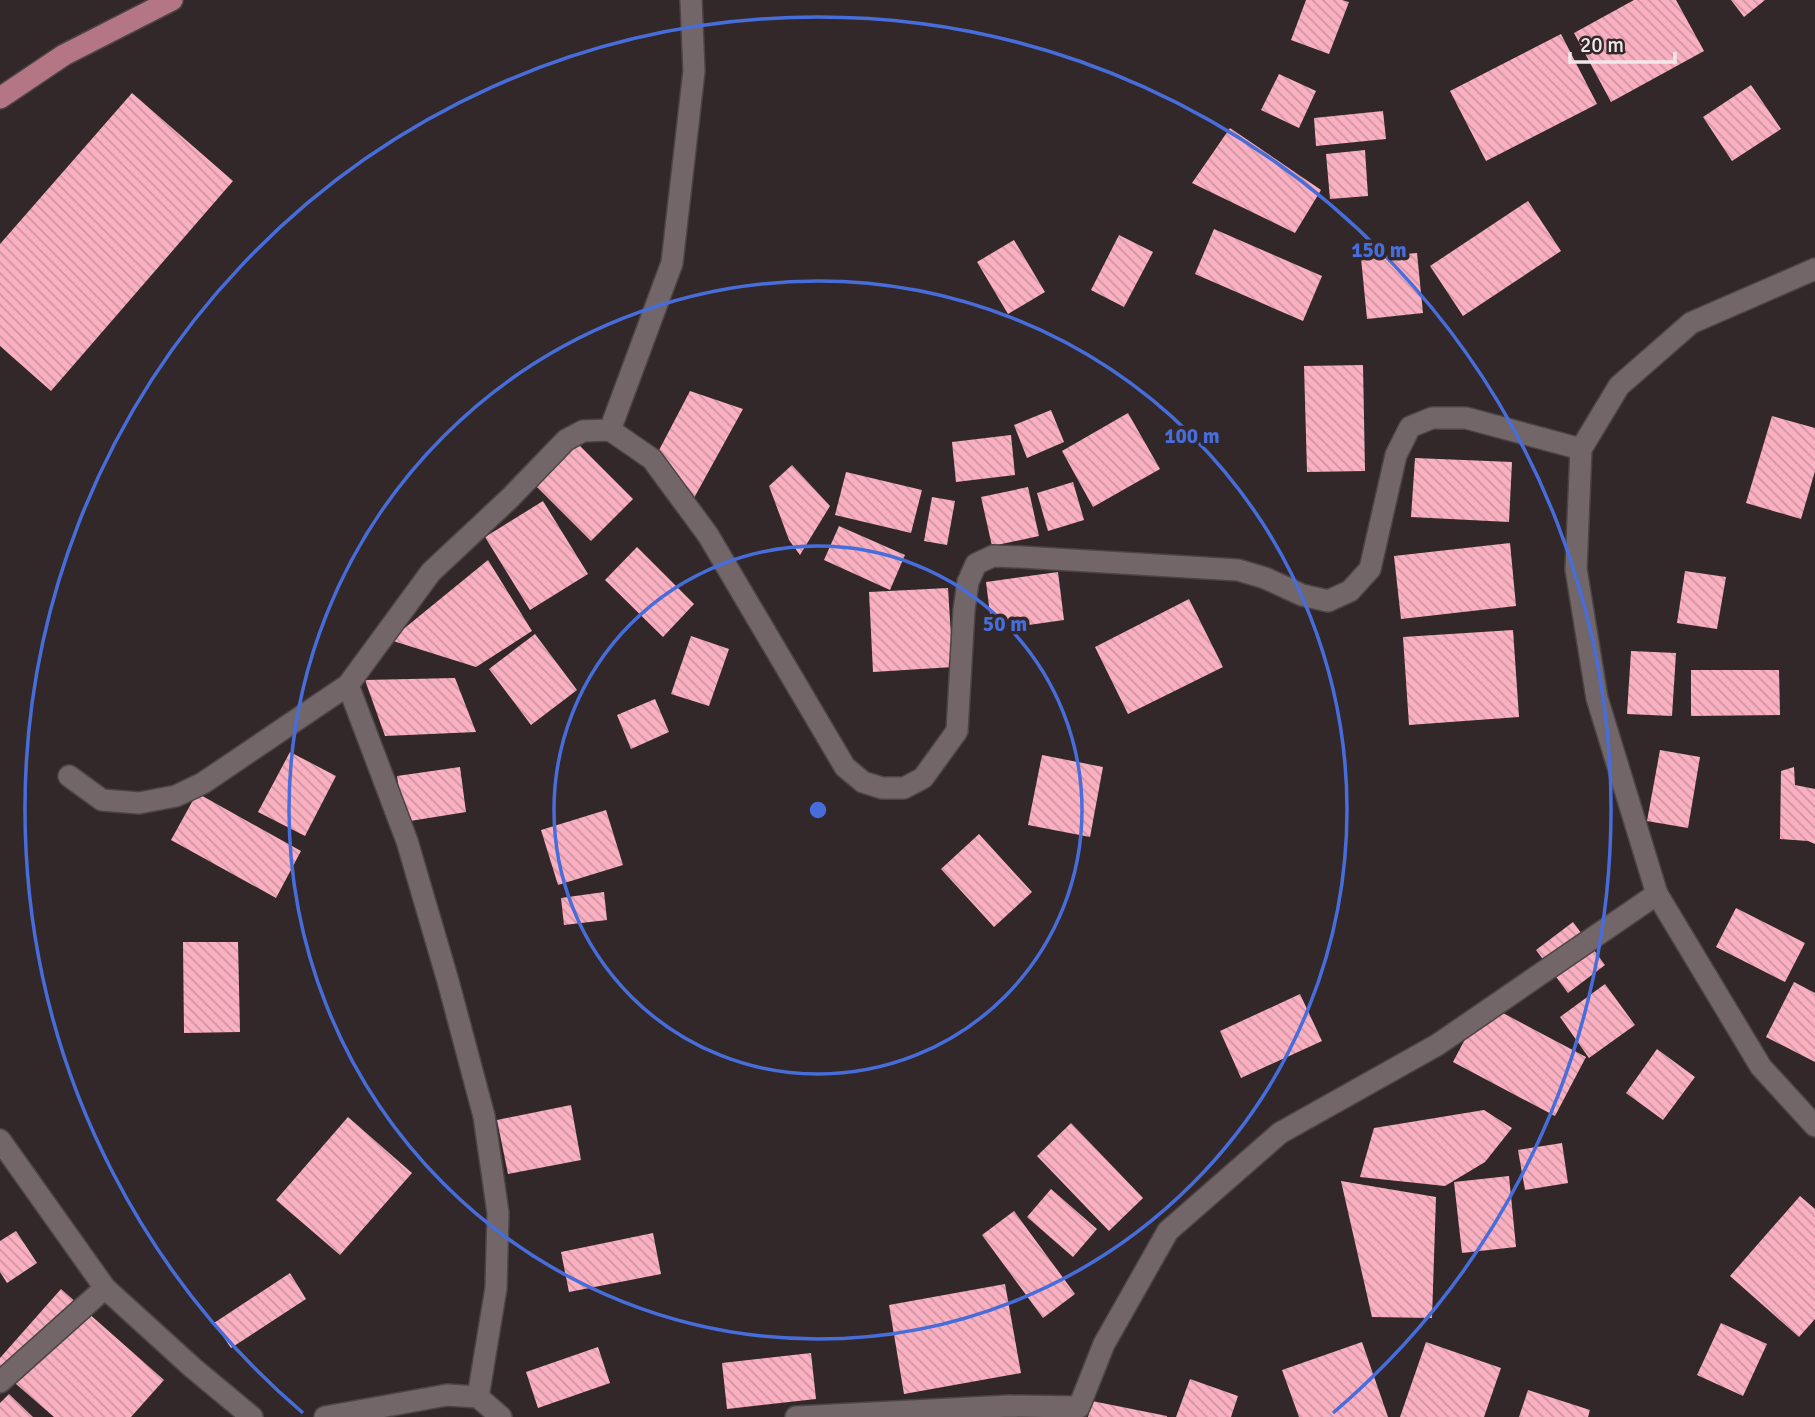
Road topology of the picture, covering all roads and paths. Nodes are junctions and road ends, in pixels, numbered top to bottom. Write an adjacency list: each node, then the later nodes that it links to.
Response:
1 (172, 0): 3 (main road)
2 (691, 0): 5 (street)
3 (0, 98)
4 (1815, 269): 6 (street)
5 (610, 430): 6 (street); 7 (street)
6 (1581, 449): 9 (street)
7 (348, 685): 8 (street); 14 (street)
8 (69, 776)
9 (1657, 894): 10 (street); 15 (street)
10 (1815, 1126)
11 (0, 1140): 12 (street)
12 (105, 1288): 13 (street); 16 (street)
13 (0, 1382)
14 (478, 1397): 17 (street); 18 (street)
15 (1076, 1412): 19 (street)
16 (252, 1417)
17 (325, 1417)
18 (501, 1417)
19 (796, 1417)

